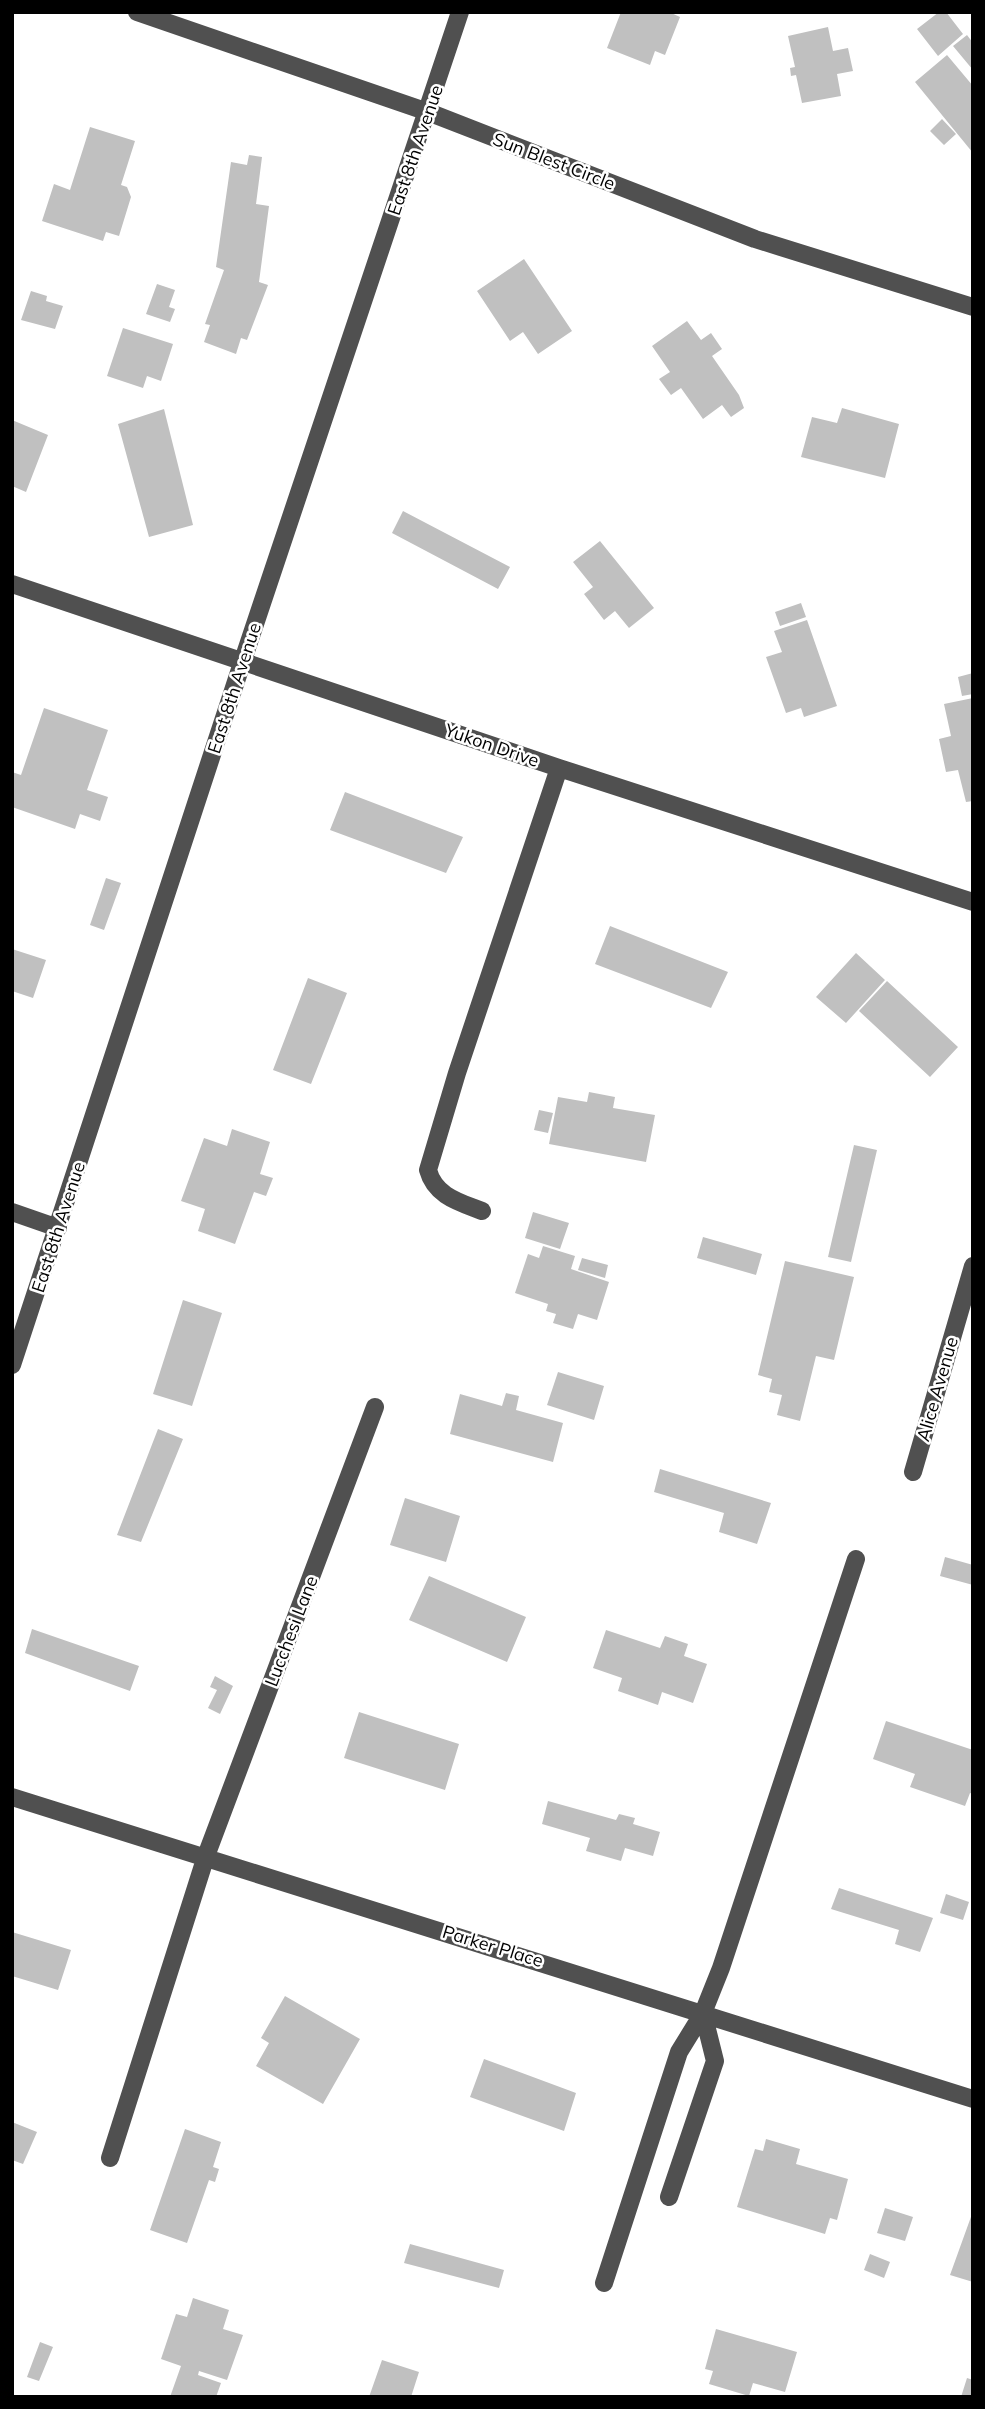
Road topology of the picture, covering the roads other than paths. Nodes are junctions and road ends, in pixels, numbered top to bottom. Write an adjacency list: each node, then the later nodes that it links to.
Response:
1 (137, 12): 3 (street, Sun Blest Circle)
2 (460, 12): 3 (street, East 8th Avenue)
3 (428, 113): 4 (street, Sun Blest Circle); 6 (street, East 8th Avenue)
4 (973, 307)
5 (12, 584): 6 (street, Yukon Drive)
6 (243, 660): 7 (street, Yukon Drive); 11 (street, East 8th Avenue)
7 (559, 768): 8 (street, Yukon Drive); 9 (street)
8 (973, 902)
9 (482, 1211)
10 (12, 1212): 11 (street)
11 (58, 1228): 13 (street, East 8th Avenue)
12 (973, 1266): 15 (street, Alice Avenue)
13 (12, 1365)
14 (375, 1406): 18 (street, Lucchesi Lane)
15 (913, 1472)
16 (856, 1559): 19 (street)
17 (12, 1797): 18 (street, Parker Place)
18 (206, 1856): 19 (street, Parker Place); 21 (street, Lucchesi Lane)
19 (703, 2013): 20 (street, Parker Place); 22 (street); 23 (street)
20 (973, 2099)
21 (110, 2158)
22 (669, 2197)
23 (604, 2283)

